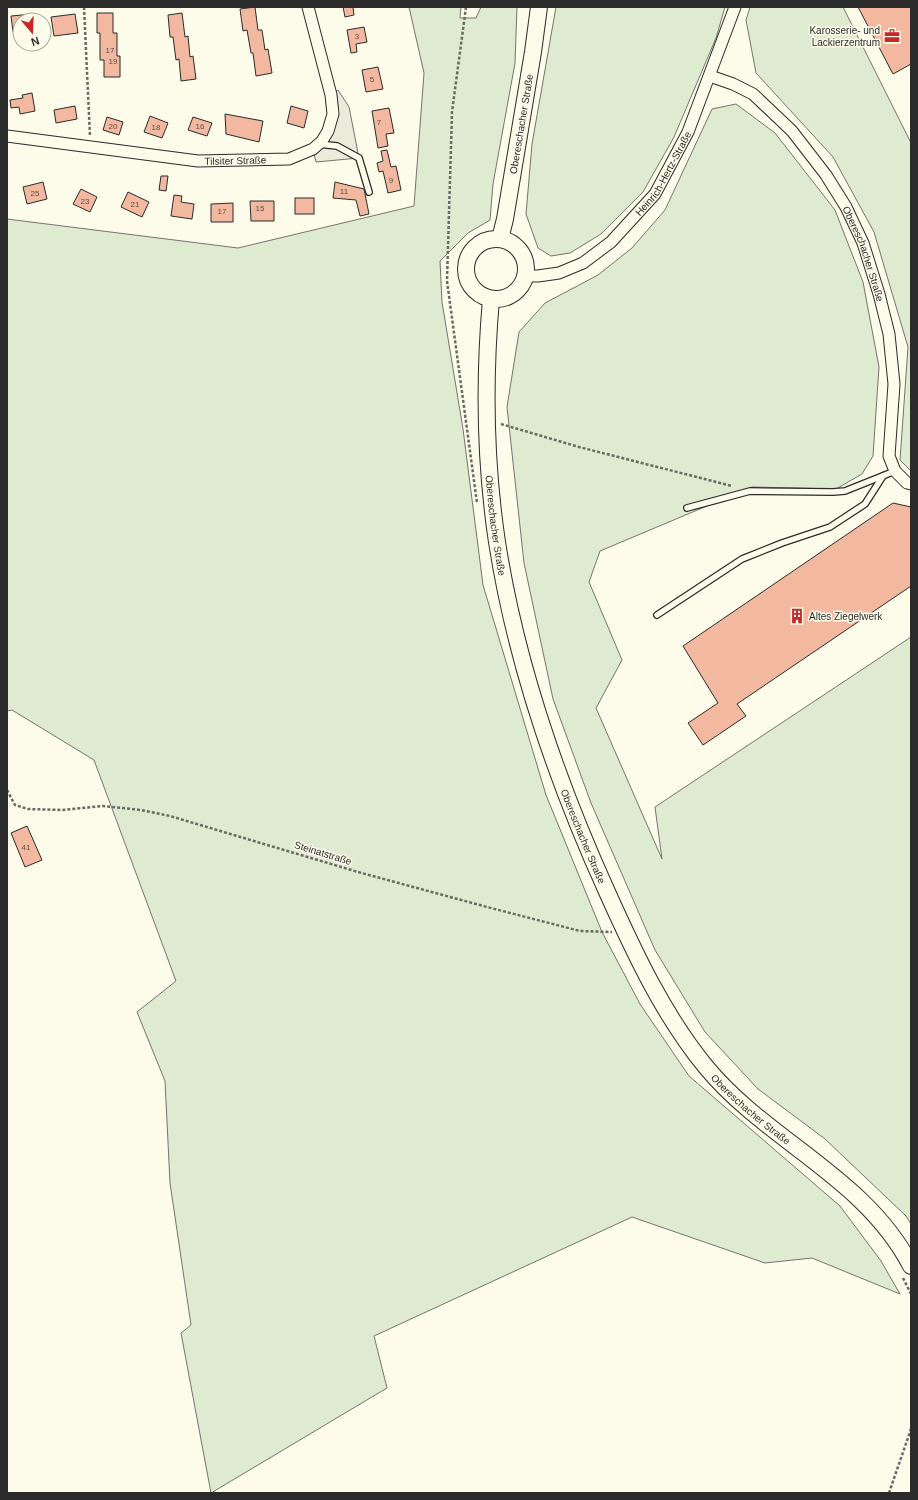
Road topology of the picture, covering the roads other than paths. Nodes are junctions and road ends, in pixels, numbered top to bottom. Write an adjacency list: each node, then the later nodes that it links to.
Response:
1 (308, 7): 6 (street, Tilsiter Straße)
2 (539, 7): 8 (main road, Obereschacher Straße)
3 (735, 7): 4 (street, Heinrich-Hertz-Straße)
4 (710, 76): 9 (street, Heinrich-Hertz-Straße); 11 (street, Obereschacher Straße)
5 (7, 136): 6 (street, Tilsiter Straße)
6 (318, 144): 7 (lane)
7 (369, 192)
8 (500, 240): 9 (main road); 10 (main road)
9 (526, 276): 10 (main road)
10 (491, 299): 16 (main road, Obereschacher Straße)
11 (895, 471): 12 (lane); 13 (street)
12 (883, 476): 14 (lane); 15 (lane)
13 (911, 484)
14 (687, 508)
15 (657, 615)
16 (907, 1271)

